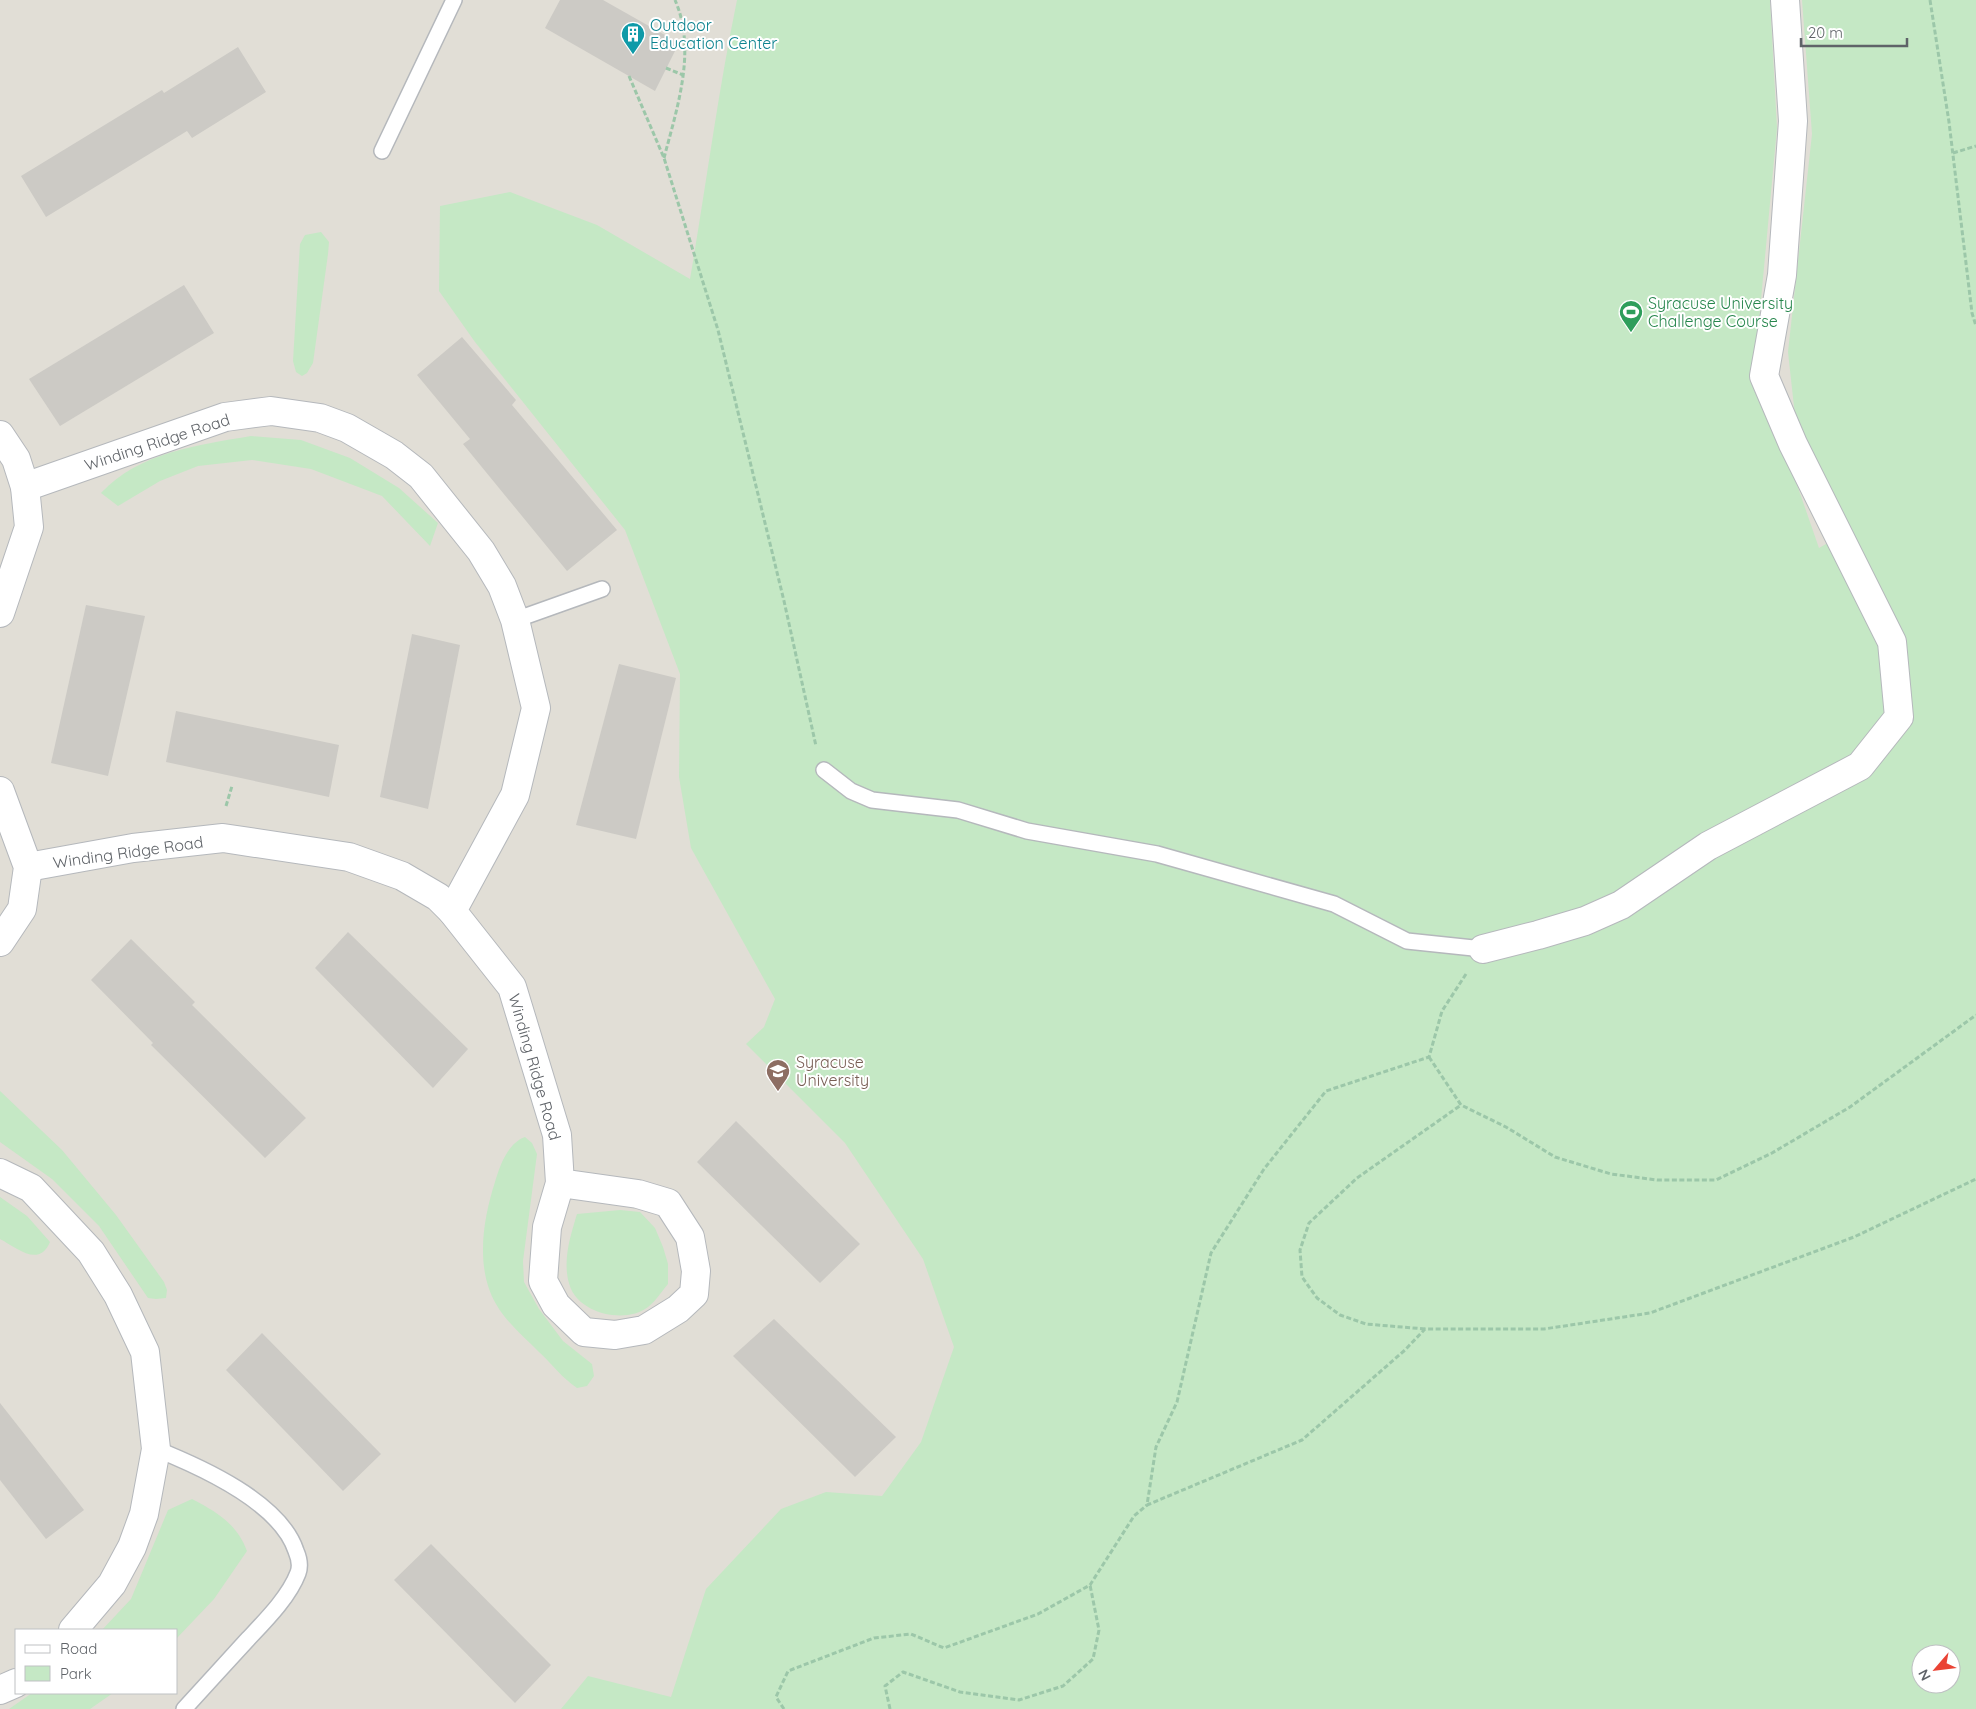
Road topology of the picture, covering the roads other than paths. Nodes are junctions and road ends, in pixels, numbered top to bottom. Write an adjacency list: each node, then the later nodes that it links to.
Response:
1 (454, 0): 3 (lane)
2 (1784, 0): 14 (street)
3 (382, 150)
4 (0, 435): 5 (street)
5 (25, 487): 7 (street); 8 (street, Winding Ridge Road)
6 (602, 589): 8 (lane)
7 (0, 613)
8 (515, 620): 12 (street, Winding Ridge Road)
9 (824, 770): 14 (lane)
10 (0, 791): 11 (street)
11 (28, 867): 12 (street, Winding Ridge Road); 13 (street)
12 (452, 911): 16 (street, Winding Ridge Road)
13 (0, 942)
14 (1483, 949)
15 (0, 1173): 17 (street)
16 (560, 1183): 16 (street, Winding Ridge Road)
17 (156, 1449): 18 (street); 21 (lane)
18 (74, 1629)
19 (15, 1682): 20 (street)
20 (0, 1690)
21 (184, 1709)

